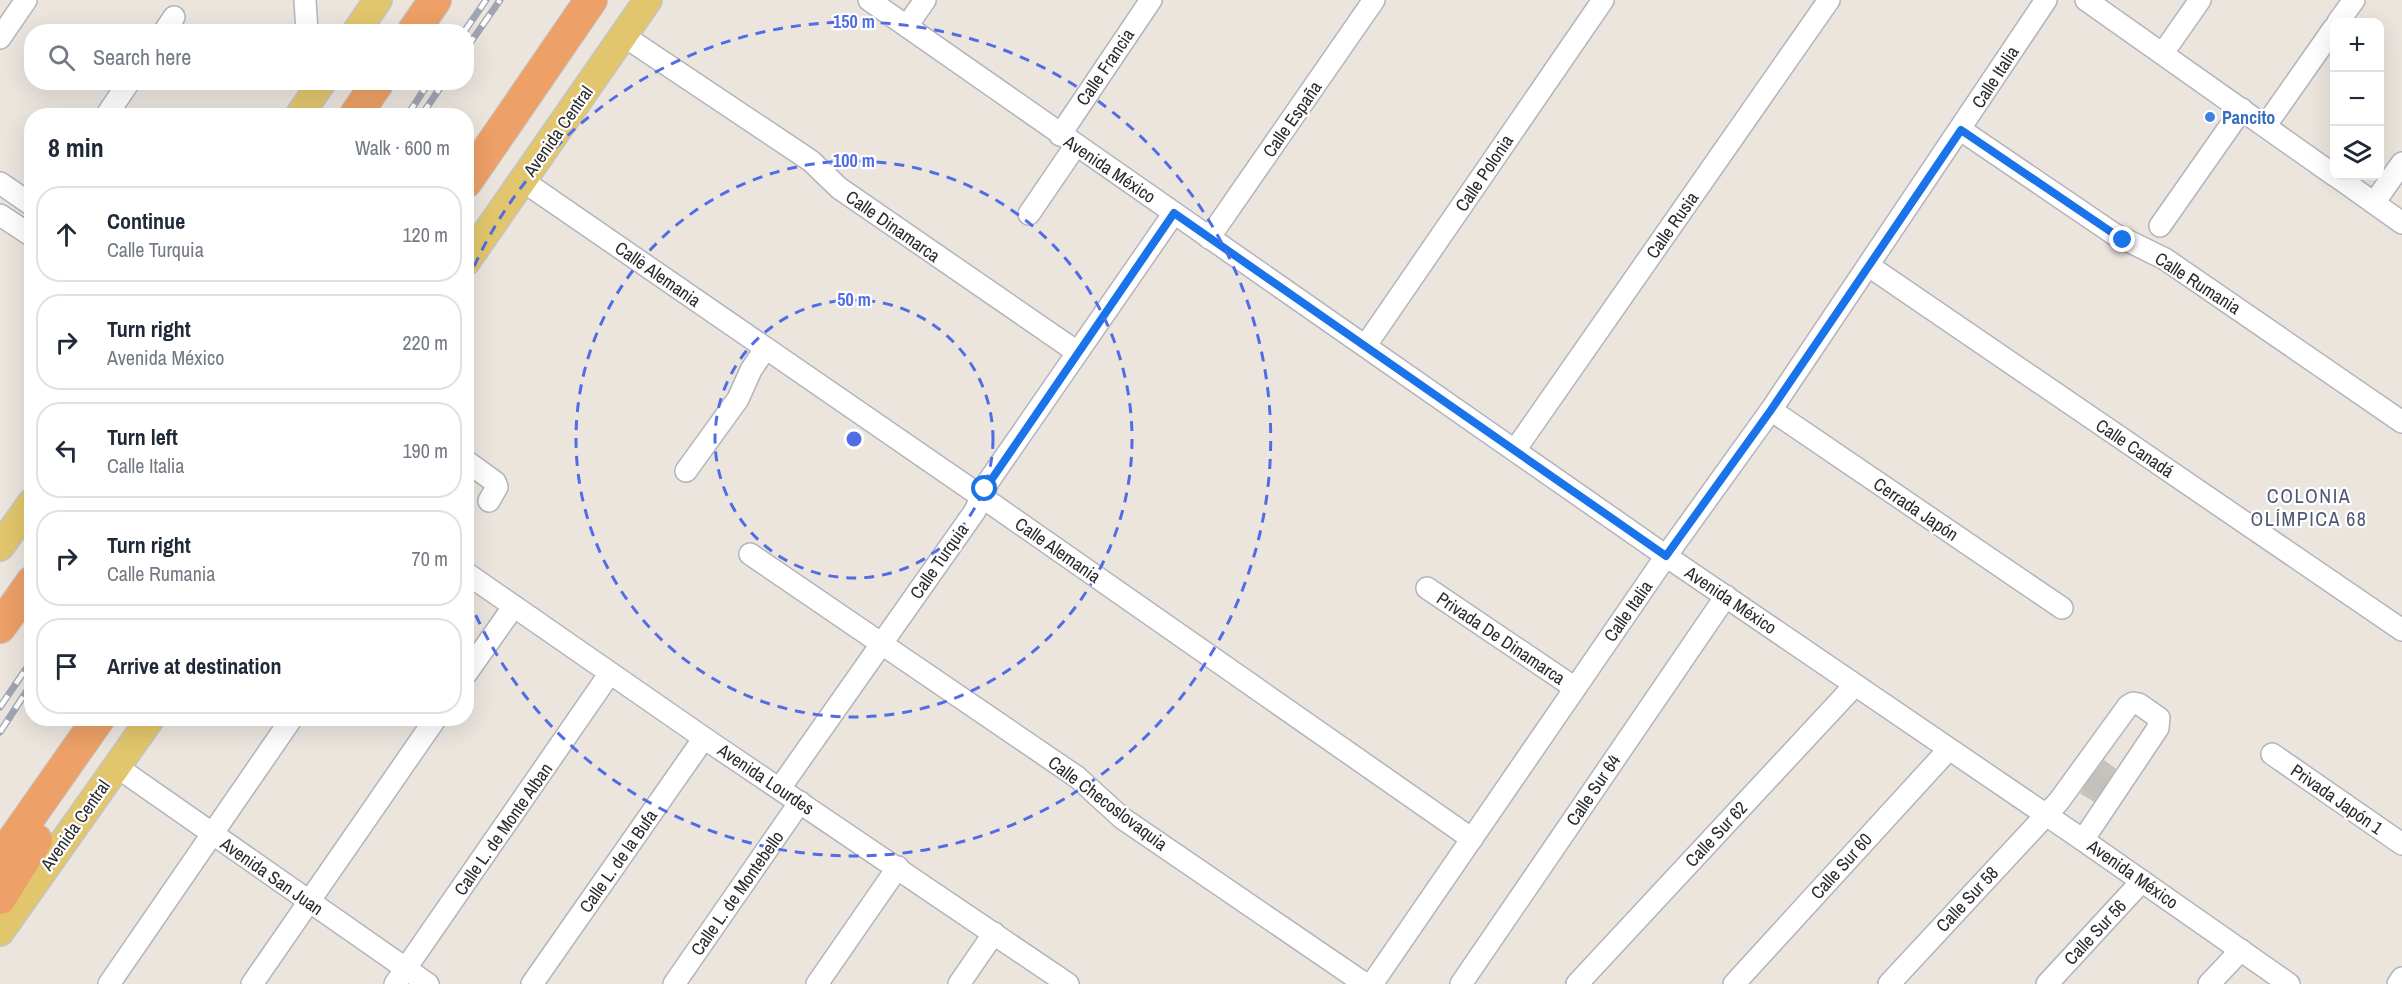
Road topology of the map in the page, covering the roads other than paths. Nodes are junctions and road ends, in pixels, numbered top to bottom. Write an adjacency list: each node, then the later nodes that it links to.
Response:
1 (26, 0): 24 (street)
2 (305, 0): 18 (street)
3 (378, 0): 19 (main road)
4 (435, 0): 20 (highway)
5 (591, 0): 37 (highway)
6 (648, 0): 23 (main road, Avenida Central)
7 (869, 0): 21 (street, Avenida México)
8 (925, 0): 21 (street)
9 (1151, 0): 35 (street, Calle Francia)
10 (1374, 0): 50 (street, Calle España)
11 (1603, 0): 53 (street, Calle Polonia)
12 (1829, 0): 58 (street, Calle Rusia)
13 (2046, 0): 34 (street, Calle Italia)
14 (2086, 0): 25 (street)
15 (2200, 0): 25 (street)
16 (2354, 0): 17 (street)
17 (2341, 18)
18 (306, 24)
19 (362, 24)
20 (418, 24)
21 (907, 26): 35 (street, Avenida México)
22 (2330, 34): 33 (street)
23 (624, 36): 40 (main road, Avenida Central); 55 (street, Calle Dinamarca)
24 (0, 38)
25 (2163, 53): 32 (street)
26 (124, 90): 29 (street)
27 (316, 90): 30 (main road)
28 (373, 90): 31 (highway)
29 (111, 108)
30 (304, 108)
31 (360, 108)
32 (2242, 109): 33 (street); 48 (street)
33 (2266, 125): 38 (street)
34 (1961, 130): 52 (street, Calle Italia); 57 (street, Calle Rumania)
35 (1068, 140): 44 (street, Calle Francia); 45 (street, Avenida México)
36 (2402, 163): 43 (street)
37 (474, 170)
38 (2330, 171)
39 (2342, 180): 43 (street)
40 (523, 181): 51 (main road, Avenida Central); 54 (street, Calle Alemania)
41 (0, 183): 42 (street)
42 (24, 200)
43 (2374, 203): 47 (street)
44 (1029, 213)
45 (1174, 213): 50 (street, Avenida México); 55 (street, Calle Turquia)
46 (0, 215): 49 (street)
47 (2402, 223)
48 (2160, 226)
49 (24, 231)
50 (1209, 238): 53 (street, Avenida México)
51 (474, 251)
52 (1869, 266): 56 (street, Calle Italia); 72 (street, Calle Canadá)
53 (1366, 345): 58 (street, Avenida México)
54 (765, 349): 60 (street); 61 (street, Calle Alemania)
55 (1077, 352): 61 (street, Calle Turquia)
56 (1771, 410): 66 (street, Calle Italia); 71 (street, Cerrada Japón)
57 (2402, 422)
58 (1515, 450): 66 (street, Avenida México)
59 (474, 470): 62 (street)
60 (686, 471)
61 (982, 496): 73 (street, Calle Turquia); 91 (street, Calle Alemania)
62 (489, 501)
63 (24, 510): 64 (main road)
64 (4, 531)
65 (750, 554): 73 (street, Calle Checoslovaquia)
66 (1666, 556): 69 (street, Avenida México); 77 (street, Calle Italia)
67 (474, 578): 70 (street, Avenida Lourdes)
68 (1427, 588): 77 (street, Privada De Dinamarca)
69 (1726, 596): 76 (street, Avenida México); 114 (street, Calle Sur 64)
70 (514, 606): 74 (street); 75 (street, Avenida Lourdes)
71 (2062, 608)
72 (2402, 630)
73 (881, 644): 87 (street, Calle Turquia); 112 (street, Calle Checoslovaquia)
74 (474, 663)
75 (610, 673): 82 (street, Avenida Lourdes); 102 (street, Calle L. de Monte Alban)
76 (1855, 685): 84 (street, Avenida México); 115 (street, Calle Sur 62)
77 (1575, 688): 91 (street, Calle Italia)
78 (94, 726): 83 (highway)
79 (145, 726): 86 (main road, Avenida Central)
80 (287, 726): 90 (street)
81 (430, 726): 98 (street)
82 (704, 738): 87 (street, Avenida Lourdes); 107 (street, Calle L. de la Bufa)
83 (80, 747): 94 (highway); 97 (highway)
84 (1949, 749): 89 (street, Avenida México); 116 (street, Calle Sur 60)
85 (2272, 753): 93 (street, Privada Japón 1)
86 (117, 767): 90 (street, Avenida San Juan); 99 (main road, Avenida Central)
87 (780, 788): 88 (street, Avenida Lourdes)
88 (800, 802): 95 (street, Avenida Lourdes); 108 (street, Calle L. de Montebello)
89 (2045, 814): 92 (street, Avenida México); 92 (street, Calle Sur 58); 117 (street, Calle Sur 58)
90 (213, 834): 98 (street, Avenida San Juan); 104 (street)
91 (1472, 839): 113 (street, Calle Italia)
92 (2083, 840): 96 (street, Avenida México)
93 (2402, 844)
94 (0, 859)
95 (898, 867): 100 (street, Avenida Lourdes); 109 (street)
96 (2142, 881): 101 (street, Avenida México); 118 (street, Calle Sur 56)
97 (0, 898)
98 (308, 902): 102 (street, Avenida San Juan); 105 (street)
99 (0, 932)
100 (994, 933): 110 (street); 111 (street, Avenida Lourdes)
101 (2241, 950): 119 (street); 120 (street, Avenida México)
102 (401, 976): 106 (street, Avenida San Juan)
103 (2402, 978): 121 (street)
104 (109, 984)
105 (252, 984)
106 (428, 984)
107 (532, 984)
108 (674, 984)
109 (817, 984)
110 (959, 984)
111 (1068, 984)
112 (1365, 984)
113 (1372, 984)
114 (1461, 984)
115 (1577, 984)
116 (1734, 984)
117 (1889, 984)
118 (2047, 984)
119 (2209, 984)
120 (2289, 984)
121 (2398, 984)

